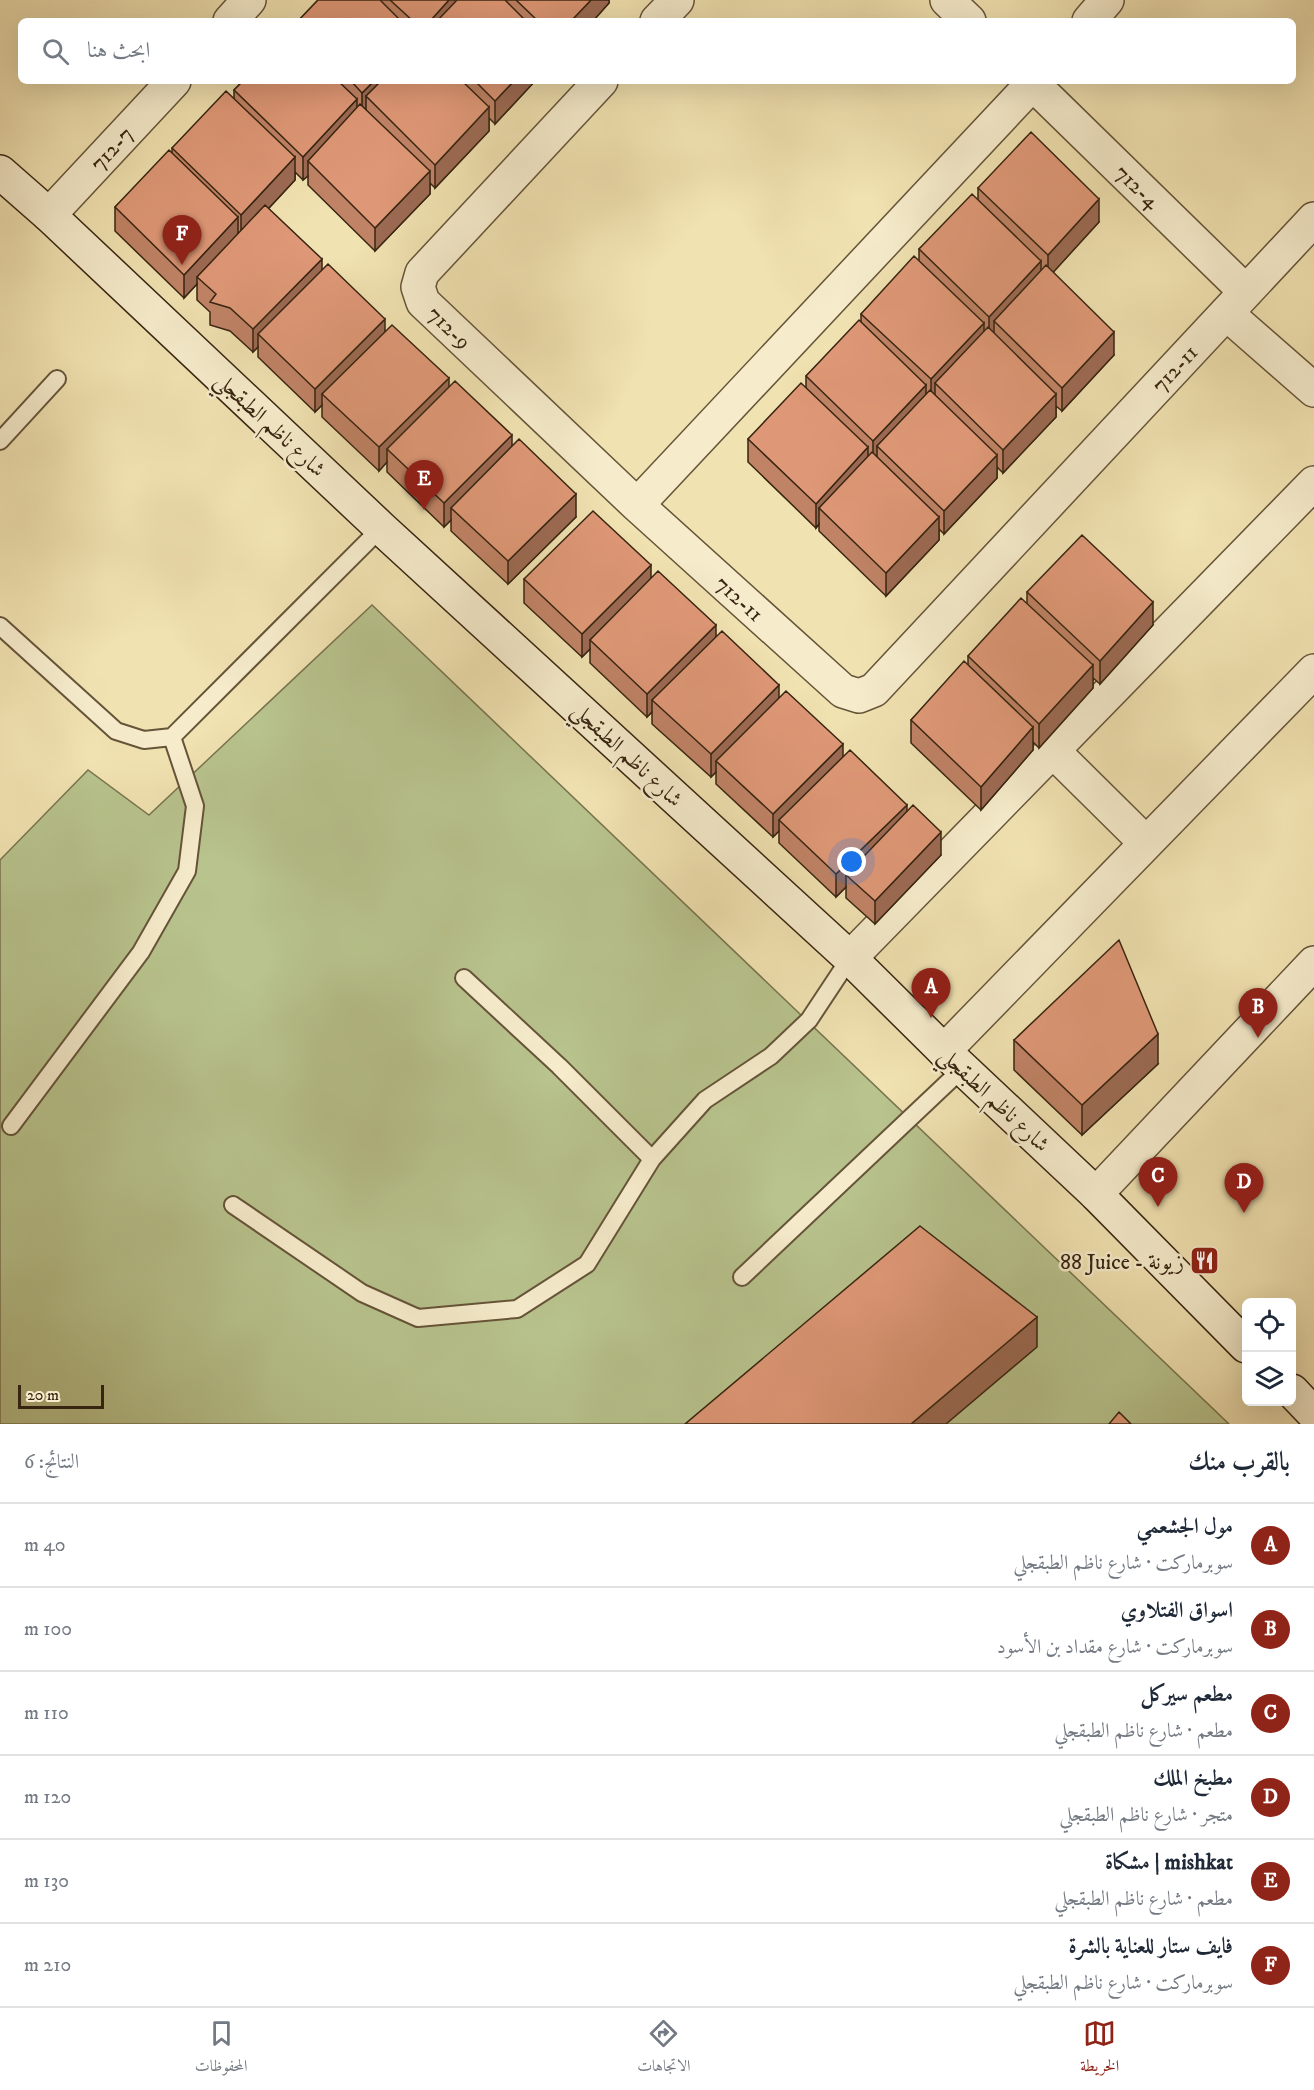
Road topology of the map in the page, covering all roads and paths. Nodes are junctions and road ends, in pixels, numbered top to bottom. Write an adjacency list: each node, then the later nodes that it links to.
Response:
1 (249, 0): 5 (street)
2 (677, 0): 6 (street)
3 (947, 0): 7 (street)
4 (1107, 0): 8 (street)
5 (233, 18)
6 (660, 18)
7 (966, 18)
8 (1092, 18)
9 (171, 84): 14 (street, 712-7)
10 (598, 84): 21 (street, 712-9)
11 (1031, 84): 21 (street)
12 (1035, 84): 16 (street, 712-4)
13 (0, 172): 14 (street, شارع ناظم الطبقجلي)
14 (49, 215): 22 (street, شارع ناظم الطبقجلي)
15 (1314, 219): 16 (street, 712-11)
16 (1236, 302): 18 (street, 712-4); 21 (street, 712-11)
17 (57, 379): 19 (lane)
18 (1314, 390)
19 (0, 441)
20 (1314, 483): 26 (street)
21 (637, 505)
22 (381, 528): 25 (lane); 28 (street, شارع ناظم الطبقجلي)
23 (0, 626): 25 (lane)
24 (1314, 670): 27 (street)
25 (172, 737): 32 (lane)
26 (1053, 751): 27 (street); 28 (street)
27 (1146, 843): 31 (street)
28 (850, 958): 31 (street, شارع ناظم الطبقجلي); 33 (lane)
29 (1314, 963): 34 (street)
30 (464, 978): 33 (lane)
31 (953, 1060): 34 (street, شارع ناظم الطبقجلي); 36 (lane)
32 (11, 1126)
33 (652, 1159): 35 (lane)
34 (1096, 1194): 37 (street, شارع ناظم الطبقجلي)
35 (233, 1205)
36 (742, 1277)
37 (1242, 1342)
38 (1296, 1395): 39 (street)
39 (1314, 1414)

